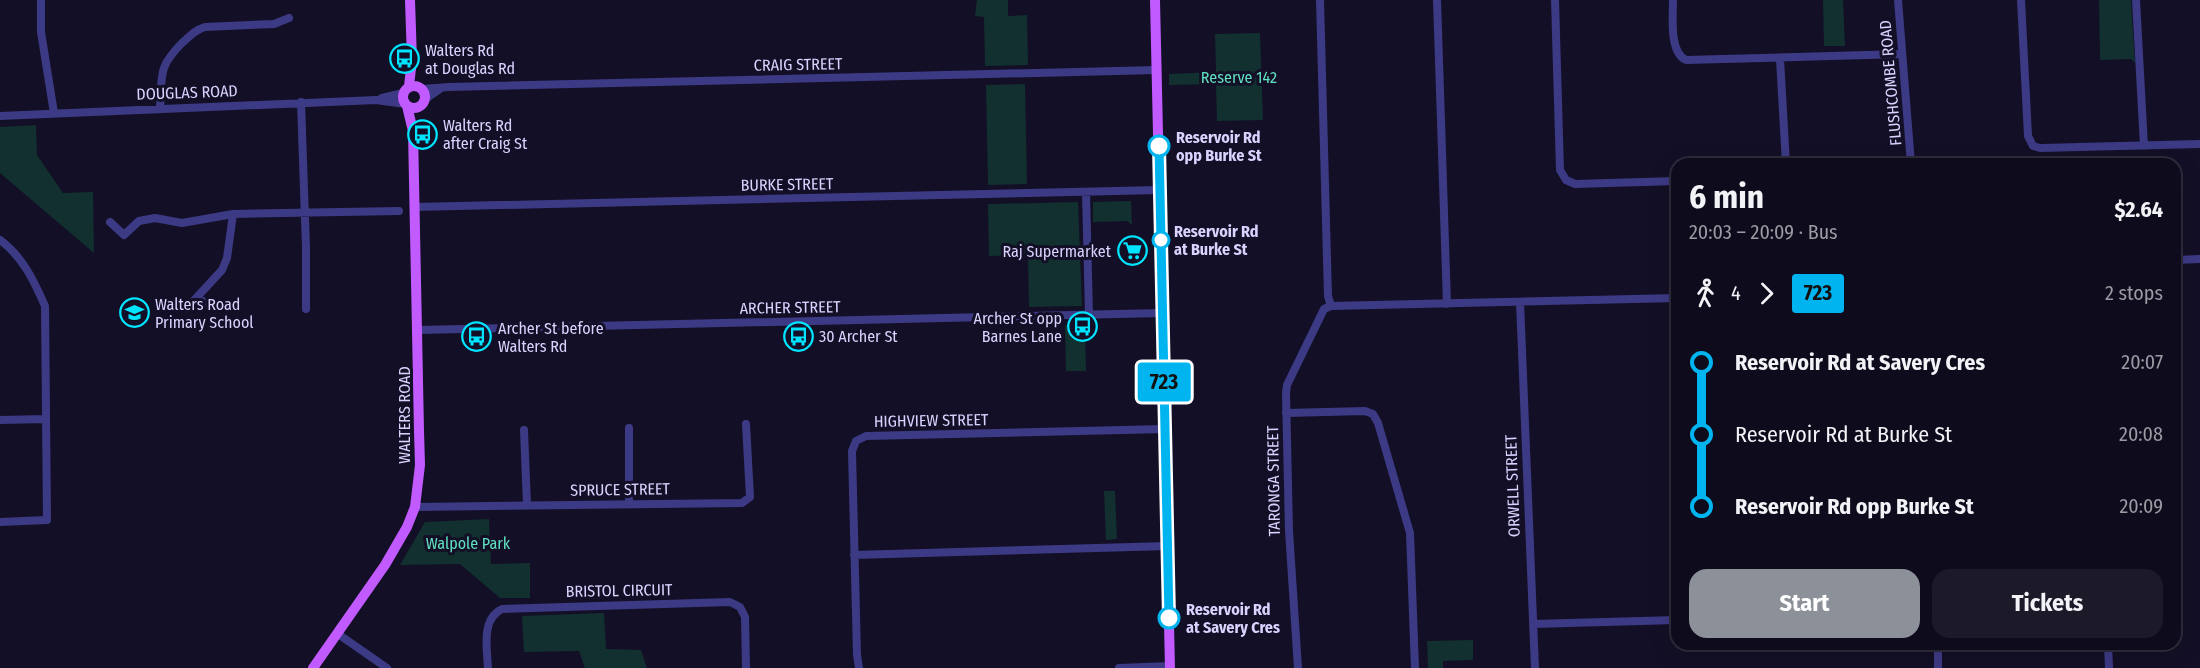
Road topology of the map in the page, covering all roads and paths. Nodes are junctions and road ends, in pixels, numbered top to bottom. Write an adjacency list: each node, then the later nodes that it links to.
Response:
1 (41, 0): 18 (street)
2 (410, 0): 15 (main road, WALTERS ROAD)
3 (1155, 0): 14 (main road)
4 (1320, 0): 39 (street)
5 (1437, 0): 38 (street)
6 (1555, 0): 24 (street)
7 (1673, 0): 13 (street)
8 (1898, 0): 12 (street, FLUSHCOMBE ROAD)
9 (2021, 0): 21 (street)
10 (2136, 0): 21 (street)
11 (289, 18): 17 (street)
12 (1902, 54): 13 (street); 23 (street, FLUSHCOMBE ROAD)
13 (1780, 58): 22 (street)
14 (1157, 70): 15 (street, CRAIG STREET); 25 (main road)
15 (414, 96): 16 (street, DOUGLAS ROAD); 27 (main road, WALTERS ROAD)
16 (301, 102): 17 (street, DOUGLAS ROAD); 29 (street)
17 (160, 108): 18 (street, DOUGLAS ROAD)
18 (54, 113): 19 (street, DOUGLAS ROAD)
19 (0, 116)
20 (2200, 144): 21 (street)
21 (2144, 146)
22 (1786, 158)
23 (1911, 158)
24 (1671, 181)
25 (1160, 190): 26 (street, BURKE STREET); 43 (main road)
26 (1086, 192): 27 (street, BURKE STREET); 44 (street)
27 (415, 207): 45 (main road, WALTERS ROAD)
28 (399, 211): 29 (street)
29 (305, 213): 30 (street); 42 (street)
30 (232, 214): 31 (street); 35 (street)
31 (110, 222)
32 (0, 240): 47 (street)
33 (2200, 259): 34 (street)
34 (2181, 260)
35 (198, 297): 40 (street); 41 (street)
36 (1671, 298): 37 (street)
37 (1520, 302): 38 (street); 60 (street, ORWELL STREET)
38 (1447, 303): 39 (street)
39 (1331, 306): 46 (street, TARONGA STREET)
40 (187, 308)
41 (211, 308)
42 (306, 309)
43 (1162, 313): 44 (street, ARCHER STREET); 51 (main road)
44 (1089, 315): 45 (street, ARCHER STREET)
45 (418, 330): 55 (main road, WALTERS ROAD)
46 (1286, 413): 71 (street, TARONGA STREET); 72 (street)
47 (45, 419): 48 (street); 56 (street)
48 (0, 420)
49 (746, 424): 53 (street, SPRUCE STREET)
50 (629, 428): 53 (street)
51 (1165, 429): 57 (main road); 58 (street, HIGHVIEW STREET)
52 (524, 430): 54 (street)
53 (629, 504): 54 (street, SPRUCE STREET)
54 (527, 505): 55 (street, SPRUCE STREET)
55 (416, 507): 61 (main road, WALTERS ROAD)
56 (0, 522)
57 (1168, 546): 58 (street); 64 (main road)
58 (854, 555): 69 (street, HIGHVIEW STREET)
59 (1671, 620): 60 (street)
60 (1533, 624): 73 (street, ORWELL STREET)
61 (338, 634): 65 (main road, WALTERS ROAD); 66 (street)
62 (1938, 650): 74 (street)
63 (2108, 650): 75 (street)
64 (1170, 667): 70 (street)
65 (313, 668)
66 (387, 668)
67 (488, 668): 68 (street, BRISTOL CIRCUIT)
68 (746, 668)
69 (859, 668)
70 (1119, 668)
71 (1298, 668)
72 (1415, 668)
73 (1534, 668)
74 (1938, 668)
75 (2109, 668)

